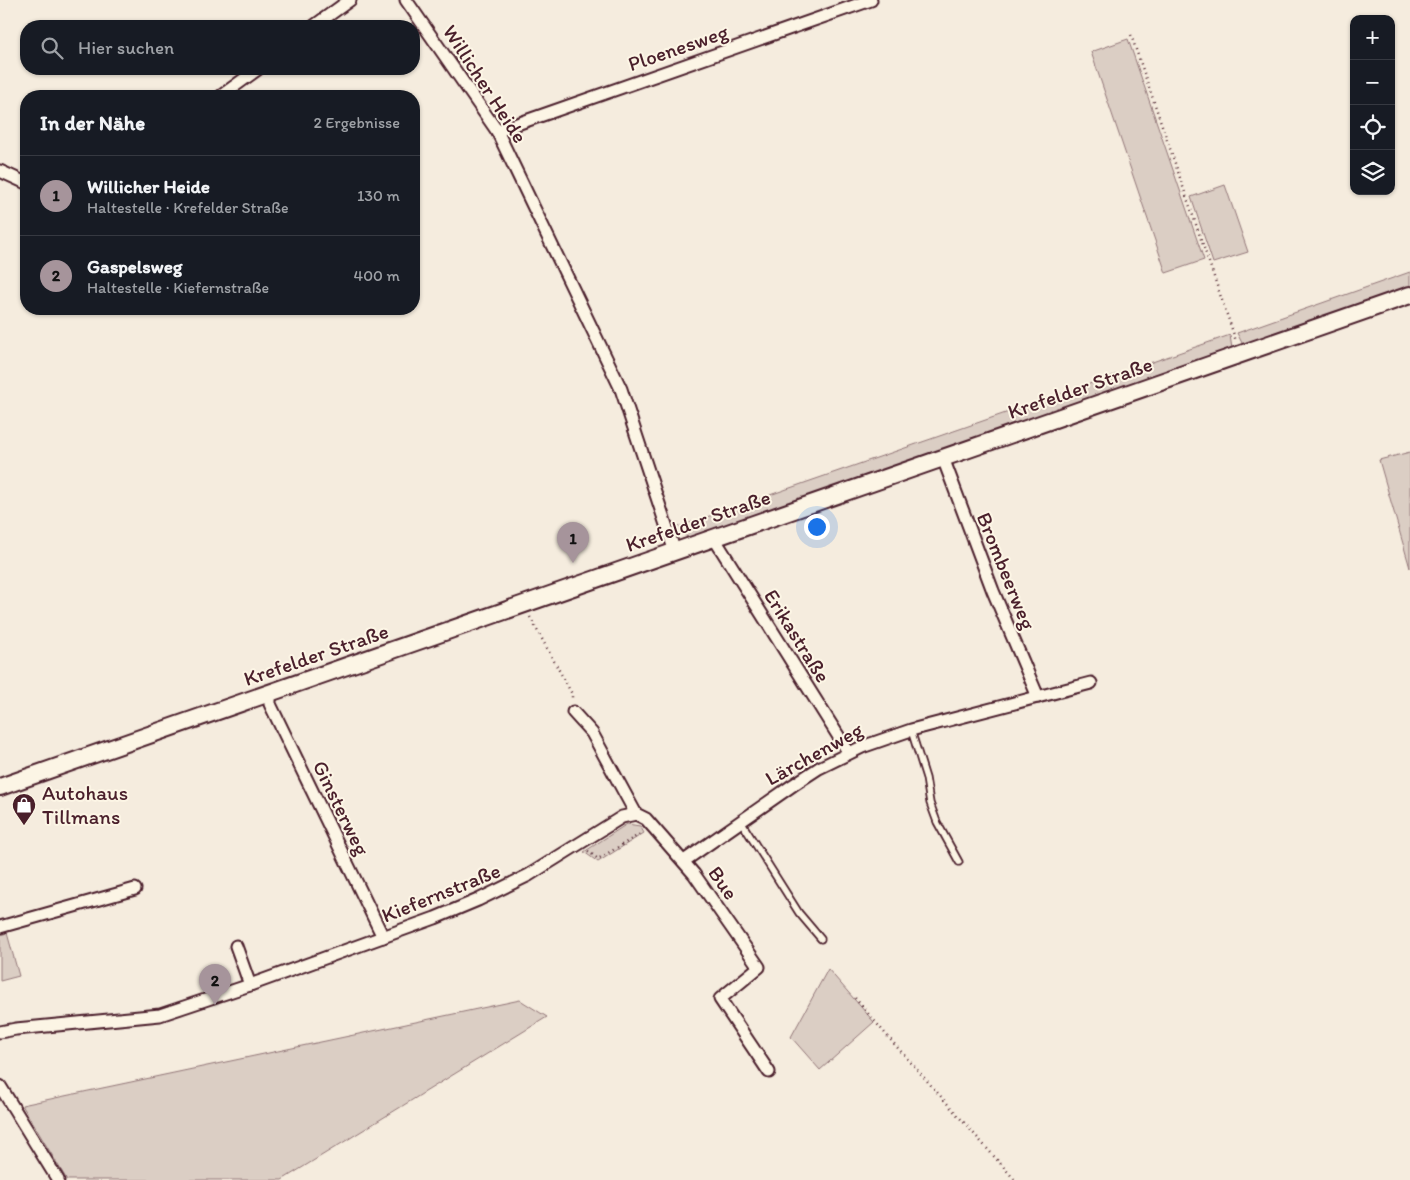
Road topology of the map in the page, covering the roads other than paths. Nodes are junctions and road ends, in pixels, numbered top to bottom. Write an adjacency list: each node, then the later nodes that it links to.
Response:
1 (350, 0): 4 (street)
2 (406, 0): 7 (street, Willicher Heide)
3 (871, 0): 7 (street, Ploenesweg)
4 (322, 20)
5 (250, 75): 6 (street)
6 (229, 90)
7 (497, 130): 13 (street, Willicher Heide)
8 (0, 171): 9 (street)
9 (20, 180)
10 (1410, 295): 11 (main road, Krefelder Straße)
11 (943, 458): 12 (main road, Krefelder Straße); 16 (street, Brombeerweg)
12 (714, 538): 13 (main road, Krefelder Straße); 19 (street, Erikastraße)
13 (676, 552): 15 (main road, Krefelder Straße)
14 (1091, 682): 16 (street, Lärchenweg)
15 (270, 693): 20 (main road, Krefelder Straße); 27 (street, Ginsterweg)
16 (1038, 697): 18 (street, Lärchenweg)
17 (573, 712): 21 (street, Bue)
18 (911, 730): 19 (street, Lärchenweg); 24 (lane)
19 (849, 753): 22 (street, Lärchenweg)
20 (0, 787)
21 (636, 814): 23 (street, Bue); 27 (street, Kiefernstraße)
22 (740, 820): 23 (street, Lärchenweg); 28 (lane)
23 (684, 861): 32 (street, Bue)
24 (959, 862)
25 (135, 889): 26 (street)
26 (0, 926)
27 (383, 937): 30 (street, Kiefernstraße)
28 (821, 939)
29 (236, 946): 30 (street)
30 (250, 985): 31 (street, Kiefernstraße)
31 (0, 1032)
32 (770, 1072)
33 (0, 1086): 34 (street)
34 (58, 1180)

